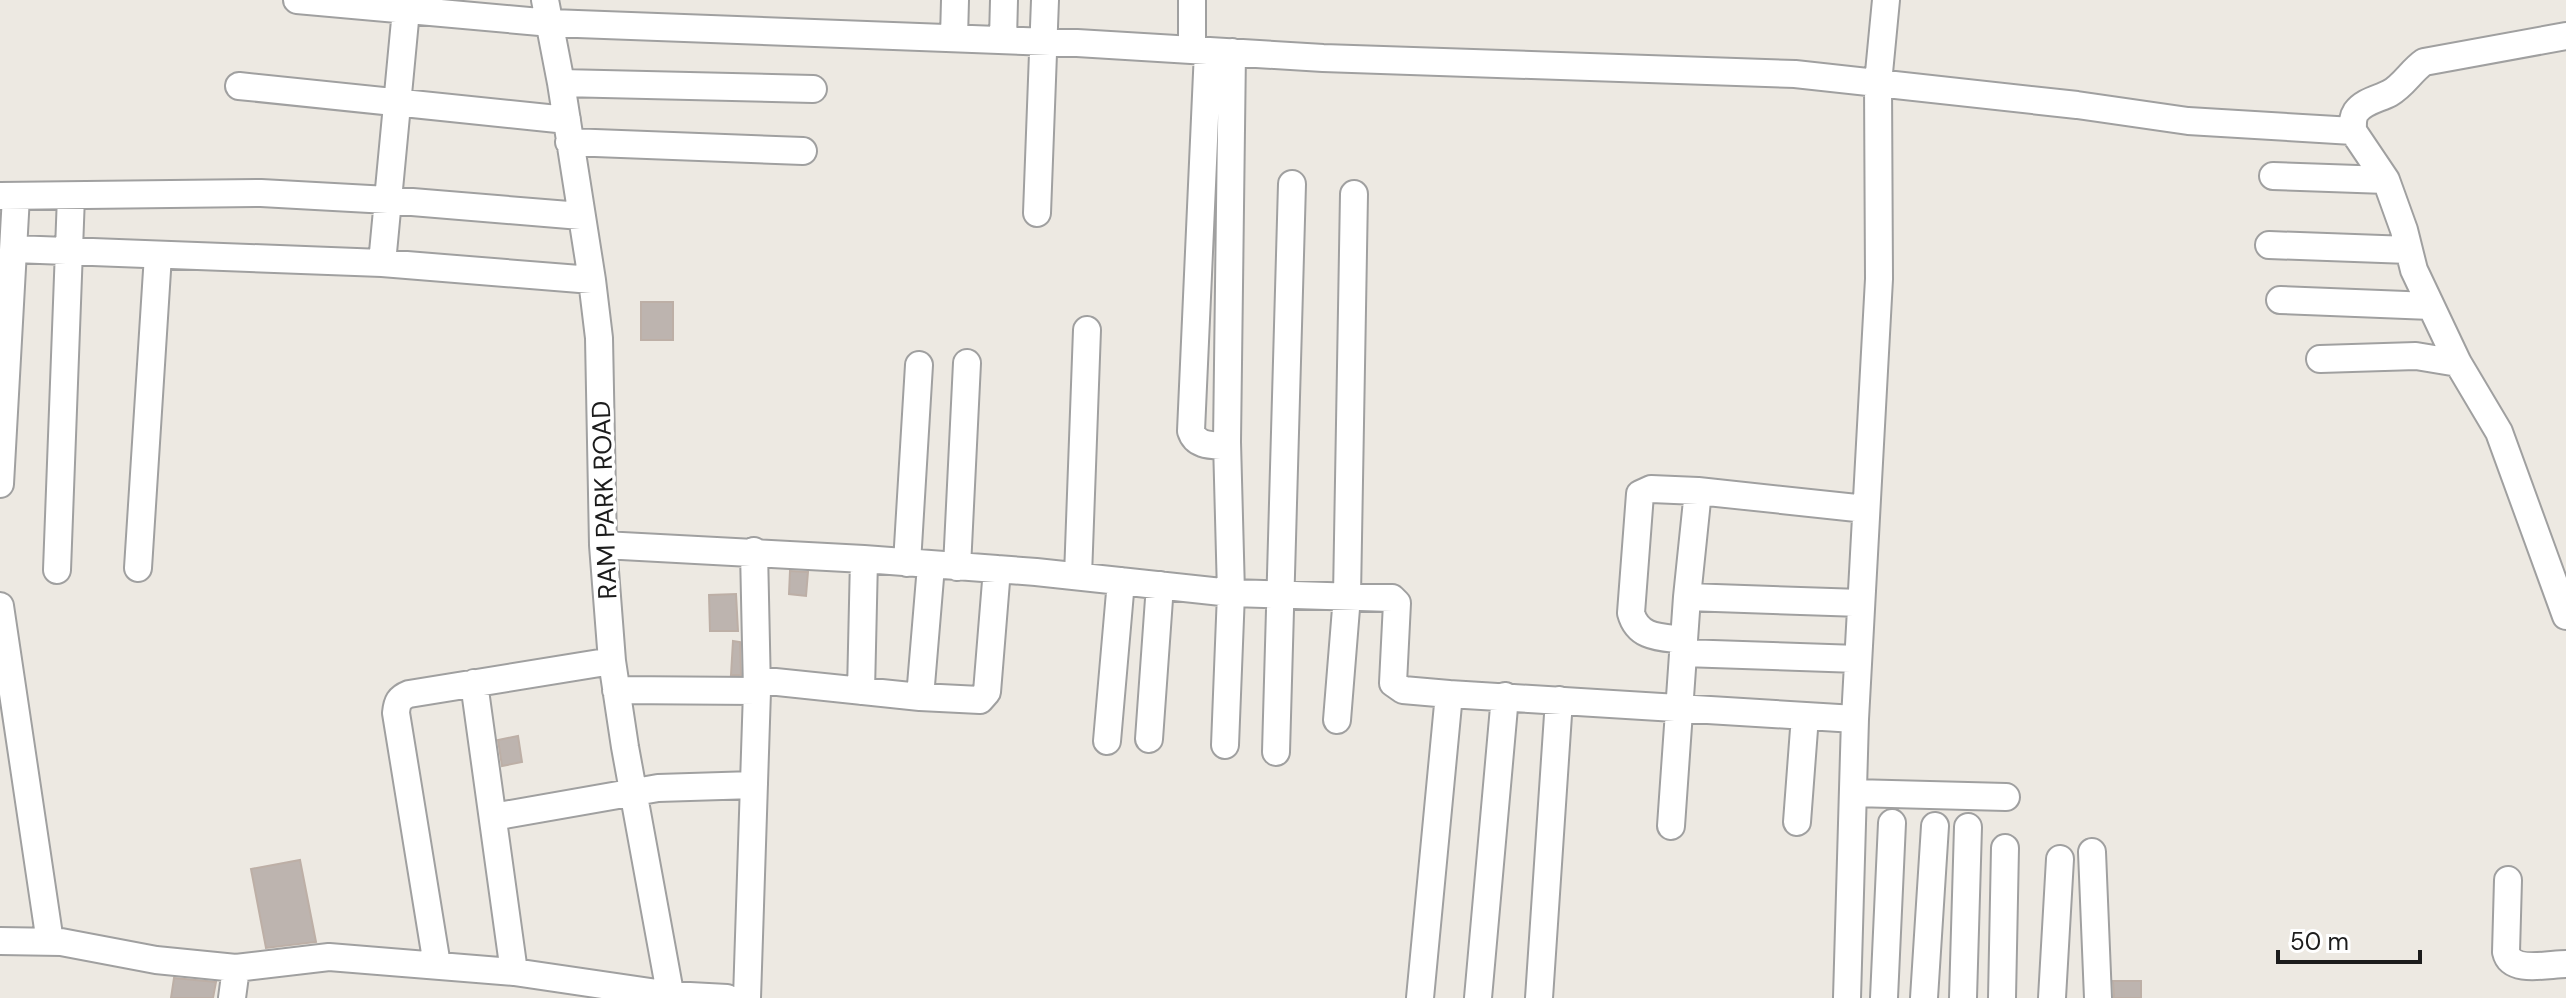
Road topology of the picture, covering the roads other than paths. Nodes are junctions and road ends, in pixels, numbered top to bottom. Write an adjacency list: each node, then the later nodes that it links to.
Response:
1 (297, 0): 7 (street)
2 (955, 0): 10 (street)
3 (1004, 0): 11 (street)
4 (1045, 0): 12 (street)
5 (1192, 0): 13 (street)
6 (1886, 0): 15 (street)
7 (406, 10): 8 (street); 18 (street)
8 (548, 11): 10 (street); 14 (street, RAM PARK ROAD)
9 (2566, 36): 20 (street)
10 (954, 38): 11 (street)
11 (1003, 39): 12 (street)
12 (1044, 41): 13 (street); 29 (street)
13 (1211, 51): 15 (street); 45 (street); 45 (street)
14 (561, 83): 17 (street); 19 (street, RAM PARK ROAD)
15 (1878, 83): 20 (street); 48 (street)
16 (239, 86): 18 (street)
17 (813, 89)
18 (397, 102): 19 (street); 28 (street)
19 (568, 131): 21 (street); 30 (street, RAM PARK ROAD)
20 (2353, 131): 23 (street)
21 (803, 151)
22 (2273, 176): 23 (street)
23 (2386, 180): 33 (street)
24 (1292, 184): 60 (street)
25 (1354, 194): 61 (street)
26 (8, 196): 27 (street); 32 (street)
27 (71, 196): 28 (street); 34 (street)
28 (388, 200): 30 (street); 36 (street)
29 (1037, 213)
30 (581, 216): 37 (street, RAM PARK ROAD)
31 (2269, 245): 33 (street)
32 (14, 249): 34 (street); 46 (street)
33 (2409, 250): 39 (street)
34 (68, 251): 35 (street); 55 (street)
35 (158, 255): 36 (street); 53 (street)
36 (382, 263): 37 (street)
37 (592, 280): 49 (street, RAM PARK ROAD)
38 (2280, 300): 39 (street)
39 (2431, 306): 43 (street)
40 (1087, 330): 56 (street)
41 (2320, 359): 43 (street)
42 (967, 363): 52 (street)
43 (2458, 363): 65 (street)
44 (919, 365): 52 (street)
45 (1227, 446): 59 (street)
46 (0, 484)
47 (1698, 491): 48 (street); 62 (street); 66 (street)
48 (1866, 509): 63 (street)
49 (603, 545): 50 (street); 68 (street, RAM PARK ROAD)
50 (754, 551): 51 (street); 70 (street)
51 (864, 559): 52 (street); 72 (street)
52 (932, 565): 54 (street); 75 (street)
53 (138, 568)
54 (997, 569): 56 (street); 75 (street)
55 (57, 570)
56 (1078, 576): 57 (street)
57 (1121, 581): 58 (street); 82 (street)
58 (1160, 585): 59 (street); 81 (street)
59 (1231, 593): 60 (street); 83 (street)
60 (1281, 595): 61 (street); 84 (street)
61 (1347, 596): 73 (street); 80 (street)
62 (1687, 597): 63 (street); 66 (street)
63 (1861, 603): 67 (street)
64 (0, 606): 100 (street)
65 (2566, 616)
66 (1684, 647): 67 (street); 77 (street)
67 (1858, 659): 79 (street)
68 (612, 661): 69 (street); 71 (street, RAM PARK ROAD)
69 (474, 683): 89 (street); 102 (street)
70 (757, 686): 71 (street); 72 (street); 85 (street)
71 (616, 690): 87 (street, RAM PARK ROAD)
72 (861, 691): 75 (street)
73 (1449, 694): 74 (street); 109 (street)
74 (1505, 696): 76 (street); 110 (street)
75 (920, 697)
76 (1559, 700): 77 (street); 111 (street)
77 (1679, 709): 78 (street); 92 (street)
78 (1805, 716): 79 (street); 90 (street)
79 (1855, 719): 86 (street)
80 (1337, 720)
81 (1149, 739)
82 (1107, 741)
83 (1225, 745)
84 (1276, 752)
85 (754, 785): 87 (street); 108 (street)
86 (1853, 793): 88 (street); 112 (street)
87 (634, 794): 89 (street); 105 (street, RAM PARK ROAD)
88 (2006, 797)
89 (493, 817): 104 (street)
90 (1797, 822)
91 (1892, 823): 113 (street)
92 (1671, 826)
93 (1935, 826): 114 (street)
94 (1968, 827): 115 (street)
95 (2005, 848): 116 (street)
96 (2092, 852): 118 (street)
97 (2060, 859): 117 (street)
98 (2508, 880): 101 (street)
99 (0, 941): 100 (street)
100 (50, 942): 103 (street)
101 (2566, 964)
102 (437, 965): 103 (street); 104 (street)
103 (236, 968): 106 (street)
104 (514, 972): 105 (street)
105 (671, 997): 107 (street)
106 (232, 998)
107 (727, 998)
108 (747, 998)
109 (1420, 998)
110 (1478, 998)
111 (1539, 998)
112 (1847, 998)
113 (1884, 998)
114 (1924, 998)
115 (1963, 998)
116 (2002, 998)
117 (2052, 998)
118 (2098, 998)

